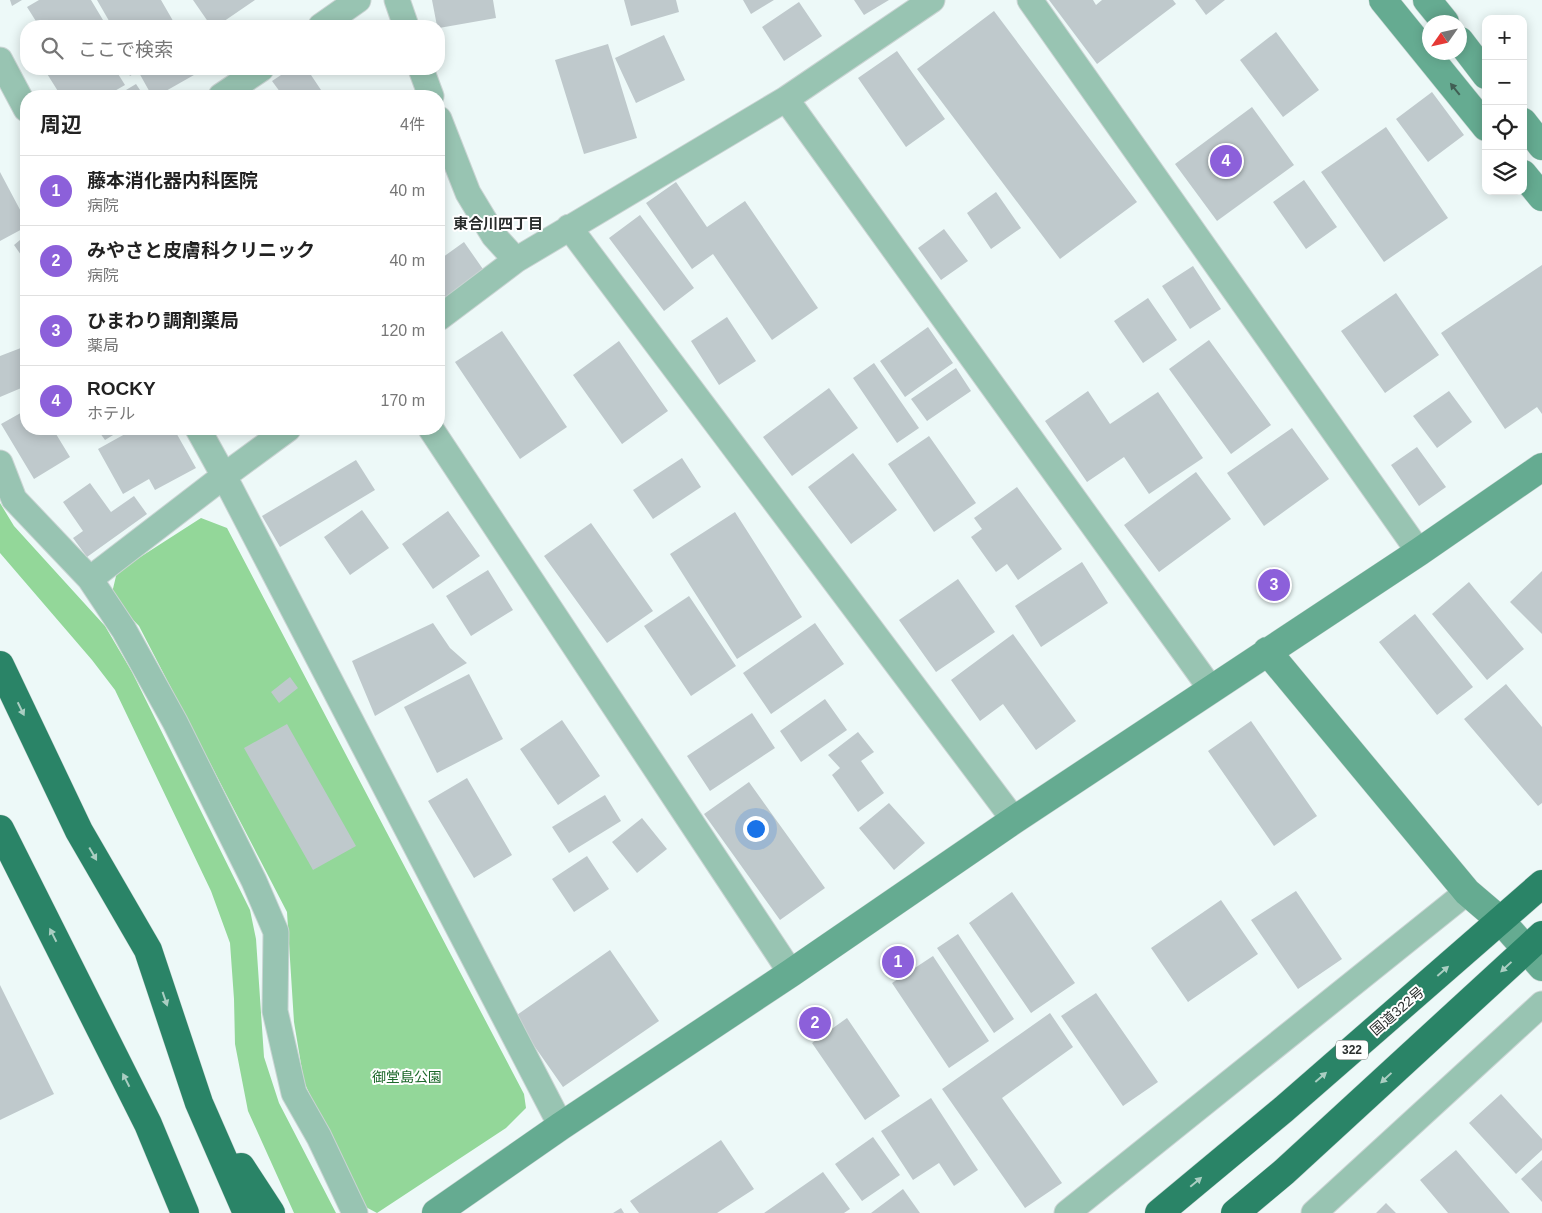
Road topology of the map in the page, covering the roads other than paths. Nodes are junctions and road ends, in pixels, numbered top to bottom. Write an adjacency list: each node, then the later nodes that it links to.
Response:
1 (358, 0): 8 (street)
2 (397, 0): 9 (street)
3 (932, 0): 18 (street)
4 (1030, 0): 34 (street)
5 (1383, 0): 19 (street, one-way to 5)
6 (1427, 0): 7 (street)
7 (1439, 15)
8 (330, 20)
9 (404, 20)
10 (1467, 50): 12 (street)
11 (0, 60): 17 (street)
12 (1482, 69)
13 (252, 75): 15 (street)
14 (423, 75): 16 (street)
15 (231, 90)
16 (429, 90)
17 (20, 98)
18 (786, 99): 25 (street); 38 (street)
19 (1482, 122)
20 (1527, 127): 22 (street)
21 (445, 134): 26 (street)
22 (1542, 146)
23 (1527, 179): 24 (street)
24 (1542, 197)
25 (569, 227): 26 (street); 39 (street)
26 (516, 260): 27 (street)
27 (445, 313)
28 (201, 435): 33 (street)
29 (280, 435): 33 (street)
30 (435, 435): 45 (street)
31 (0, 463): 35 (street)
32 (1542, 466): 34 (street)
33 (224, 476): 35 (street); 49 (street)
34 (1419, 552): 36 (street)
35 (90, 579): 55 (street)
36 (1267, 651): 38 (street); 42 (street)
37 (0, 664): 47 (highway, one-way to 47)
38 (1211, 689): 39 (street)
39 (1014, 820): 45 (street)
40 (0, 829): 48 (highway, one-way to 40)
41 (1542, 884): 43 (highway, 国道322号 / 322)
42 (1467, 892): 43 (street); 57 (street)
43 (1501, 921): 44 (street); 58 (highway, 国道322号 / 322, one-way to 43)
44 (1537, 950): 50 (highway, one-way to 50)
45 (791, 973): 49 (street)
46 (1542, 1004): 61 (street)
47 (200, 1103): 53 (highway); 54 (highway)
48 (148, 1124): 51 (highway); 52 (highway)
49 (561, 1126): 56 (street)
50 (1284, 1172): 59 (highway); 60 (highway)
51 (185, 1213)
52 (202, 1213)
53 (247, 1213)
54 (271, 1213)
55 (355, 1213)
56 (436, 1213)
57 (1067, 1213)
58 (1159, 1213)
59 (1235, 1213)
60 (1252, 1213)
61 (1314, 1213)

